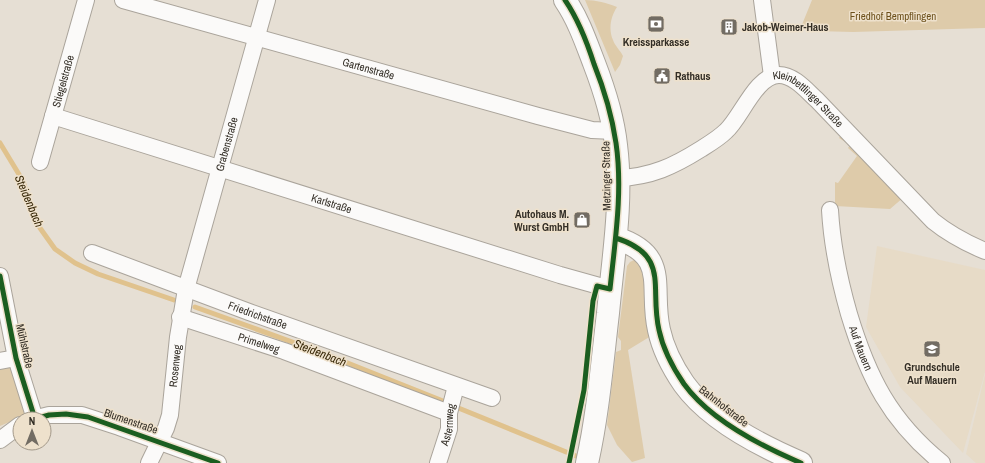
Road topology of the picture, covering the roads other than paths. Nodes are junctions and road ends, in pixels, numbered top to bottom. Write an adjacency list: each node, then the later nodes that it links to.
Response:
1 (86, 0): 8 (street, Stiegelstraße)
2 (123, 0): 6 (street, Gartenstraße)
3 (267, 0): 6 (street, Grabenstraße)
4 (565, 0): 9 (street, Metzinger Straße)
5 (762, 0): 7 (street)
6 (256, 38): 9 (street, Gartenstraße); 11 (street, Grabenstraße)
7 (772, 76): 12 (street, Kleinbettlinger Straße); 15 (street, Kleinbettlinger Straße)
8 (53, 116): 10 (street, Stiegelstraße); 11 (street, Karlstraße)
9 (614, 131): 12 (street, Metzinger Straße)
10 (40, 162)
11 (220, 168): 18 (street, Grabenstraße); 19 (street, Karlstraße)
12 (618, 178): 14 (street, Metzinger Straße)
13 (830, 210): 36 (street, Auf Mauern)
14 (616, 238): 19 (street, Metzinger Straße); 35 (street, Bahnhofstraße)
15 (985, 251)
16 (92, 253): 18 (street, Friedrichstraße)
17 (0, 276): 21 (street, Mühlstraße)
18 (186, 289): 20 (street, Rosenweg); 23 (street, Friedrichstraße)
19 (610, 289): 34 (street, Metzinger Straße)
20 (180, 317): 26 (street, Primelweg); 30 (street, Rosenweg)
21 (16, 358): 22 (street); 25 (street, Mühlstraße)
22 (0, 361)
23 (456, 386): 24 (street, Friedrichstraße); 26 (street, Asternweg)
24 (492, 398)
25 (32, 411)
26 (449, 413): 33 (street, Asternweg)
27 (52, 415): 30 (street, Blumenstraße)
28 (12, 431): 29 (street)
29 (0, 440)
30 (160, 441): 31 (street, Rosenweg); 32 (street, Blumenstraße)
31 (149, 463)
32 (218, 463)
33 (438, 463)
34 (587, 463)
35 (801, 463)
36 (942, 463)

